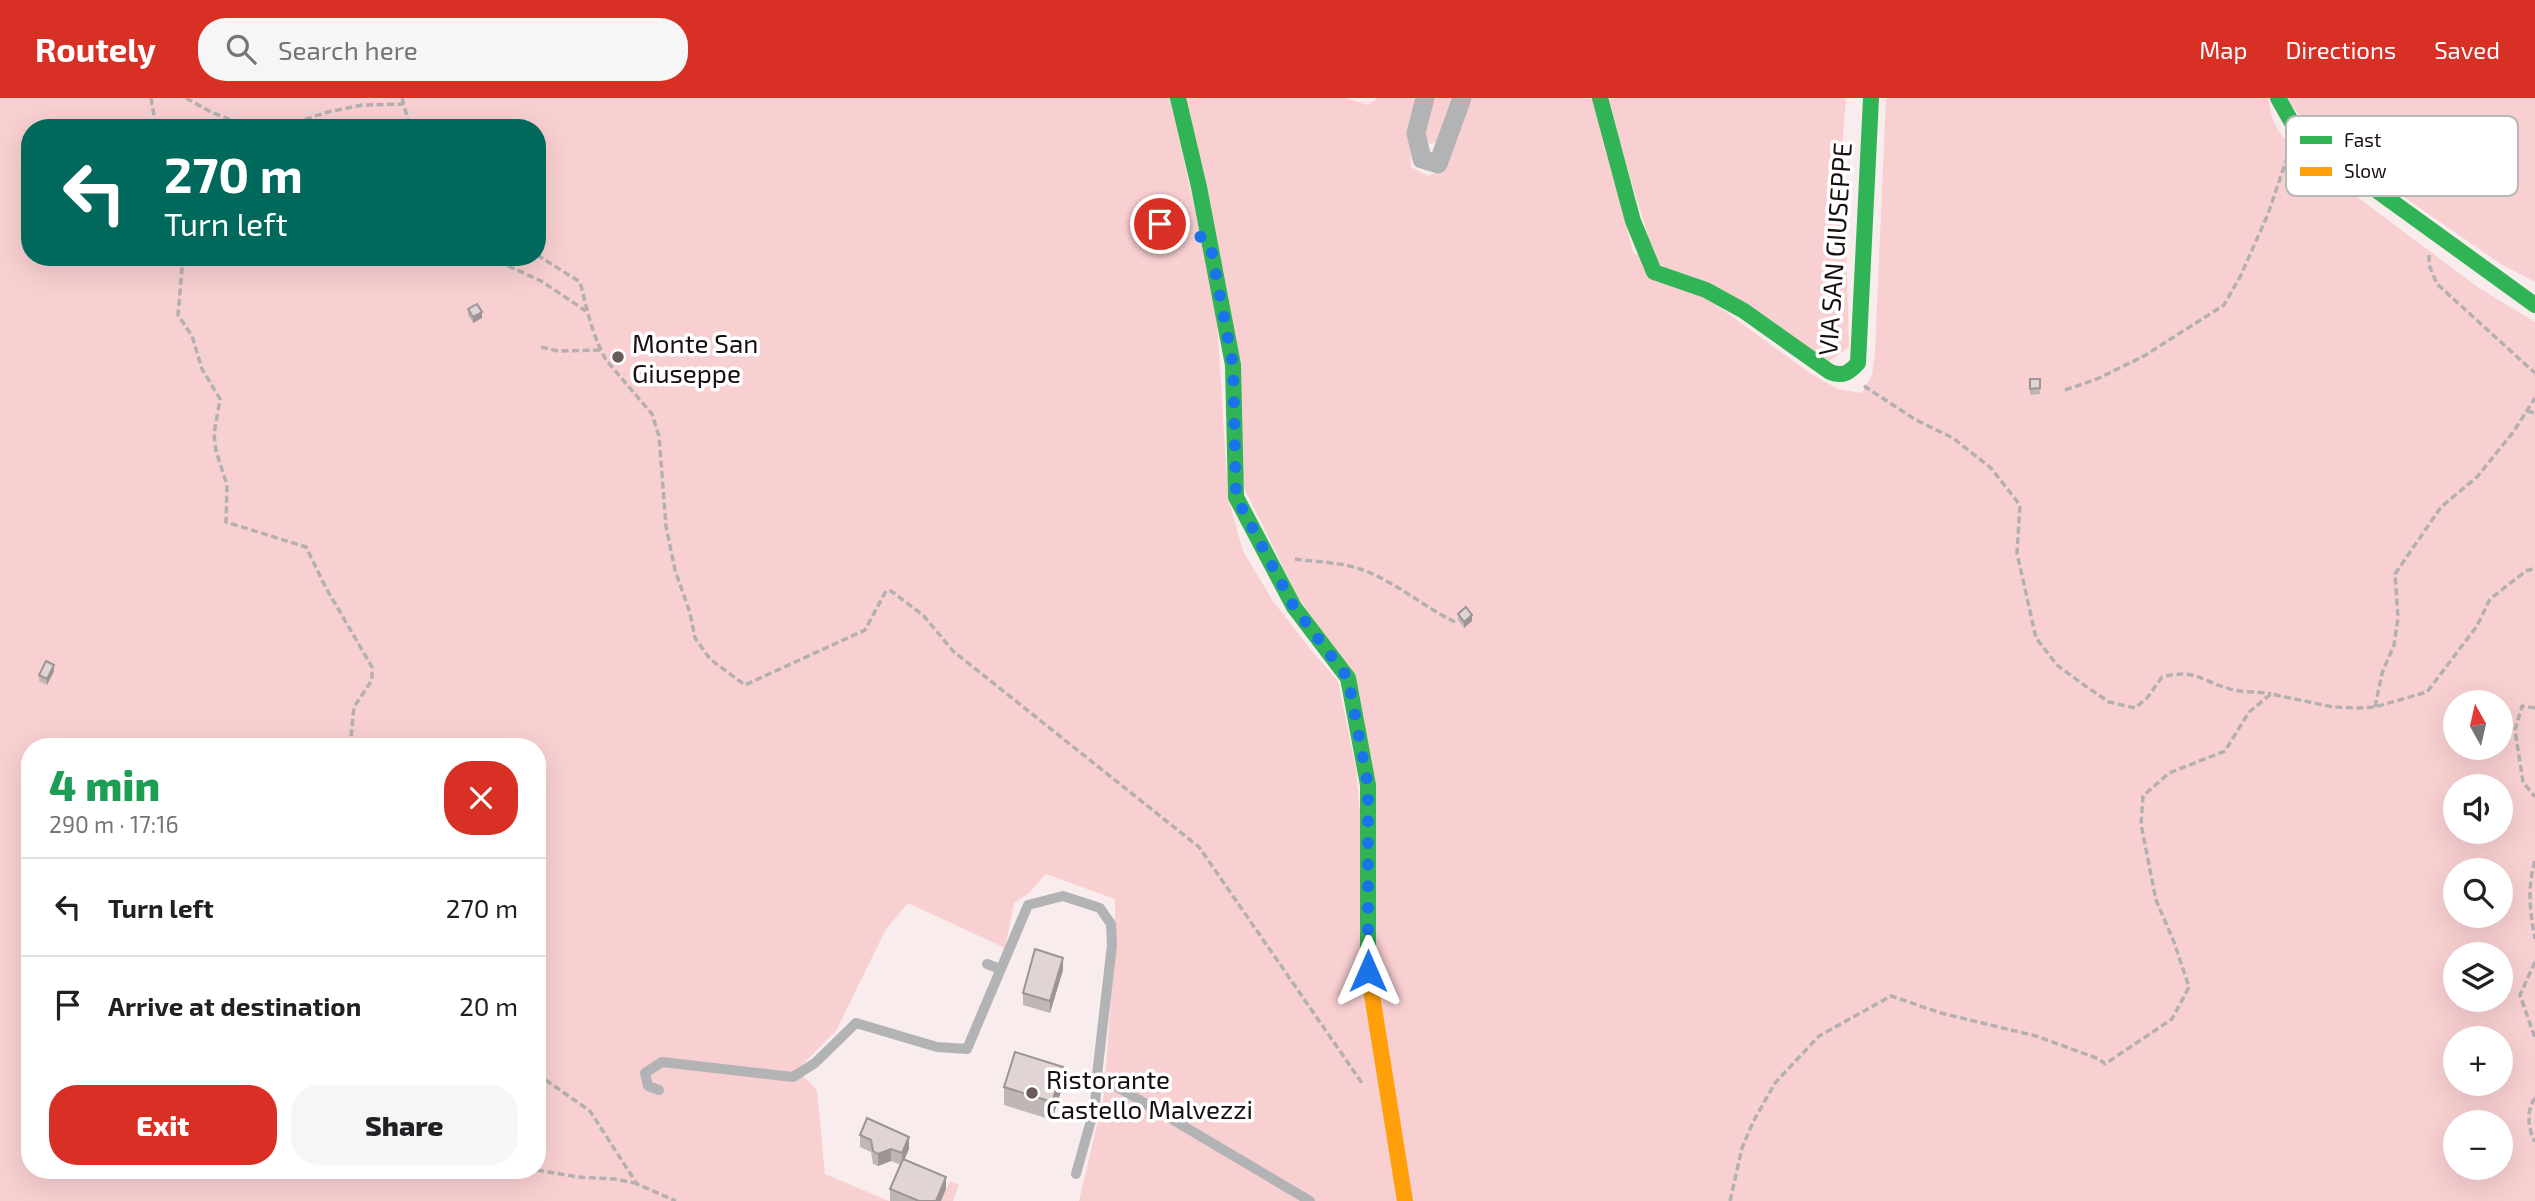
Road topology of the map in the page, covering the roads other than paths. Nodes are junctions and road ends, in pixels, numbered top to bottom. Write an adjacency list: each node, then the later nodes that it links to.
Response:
1 (1178, 98): 16 (street)
2 (1425, 98): 3 (street)
3 (1462, 98)
4 (1600, 98): 5 (street, VIA SAN GIUSEPPE)
5 (1871, 98)
6 (2278, 98): 7 (street)
7 (2288, 116)
8 (2386, 196): 9 (street)
9 (2535, 305)
10 (987, 964): 11 (lane)
11 (1000, 969): 12 (lane); 13 (lane)
12 (1097, 1075): 14 (lane); 15 (lane)
13 (659, 1090)
14 (1076, 1174)
15 (1310, 1201)
16 (1405, 1201)

